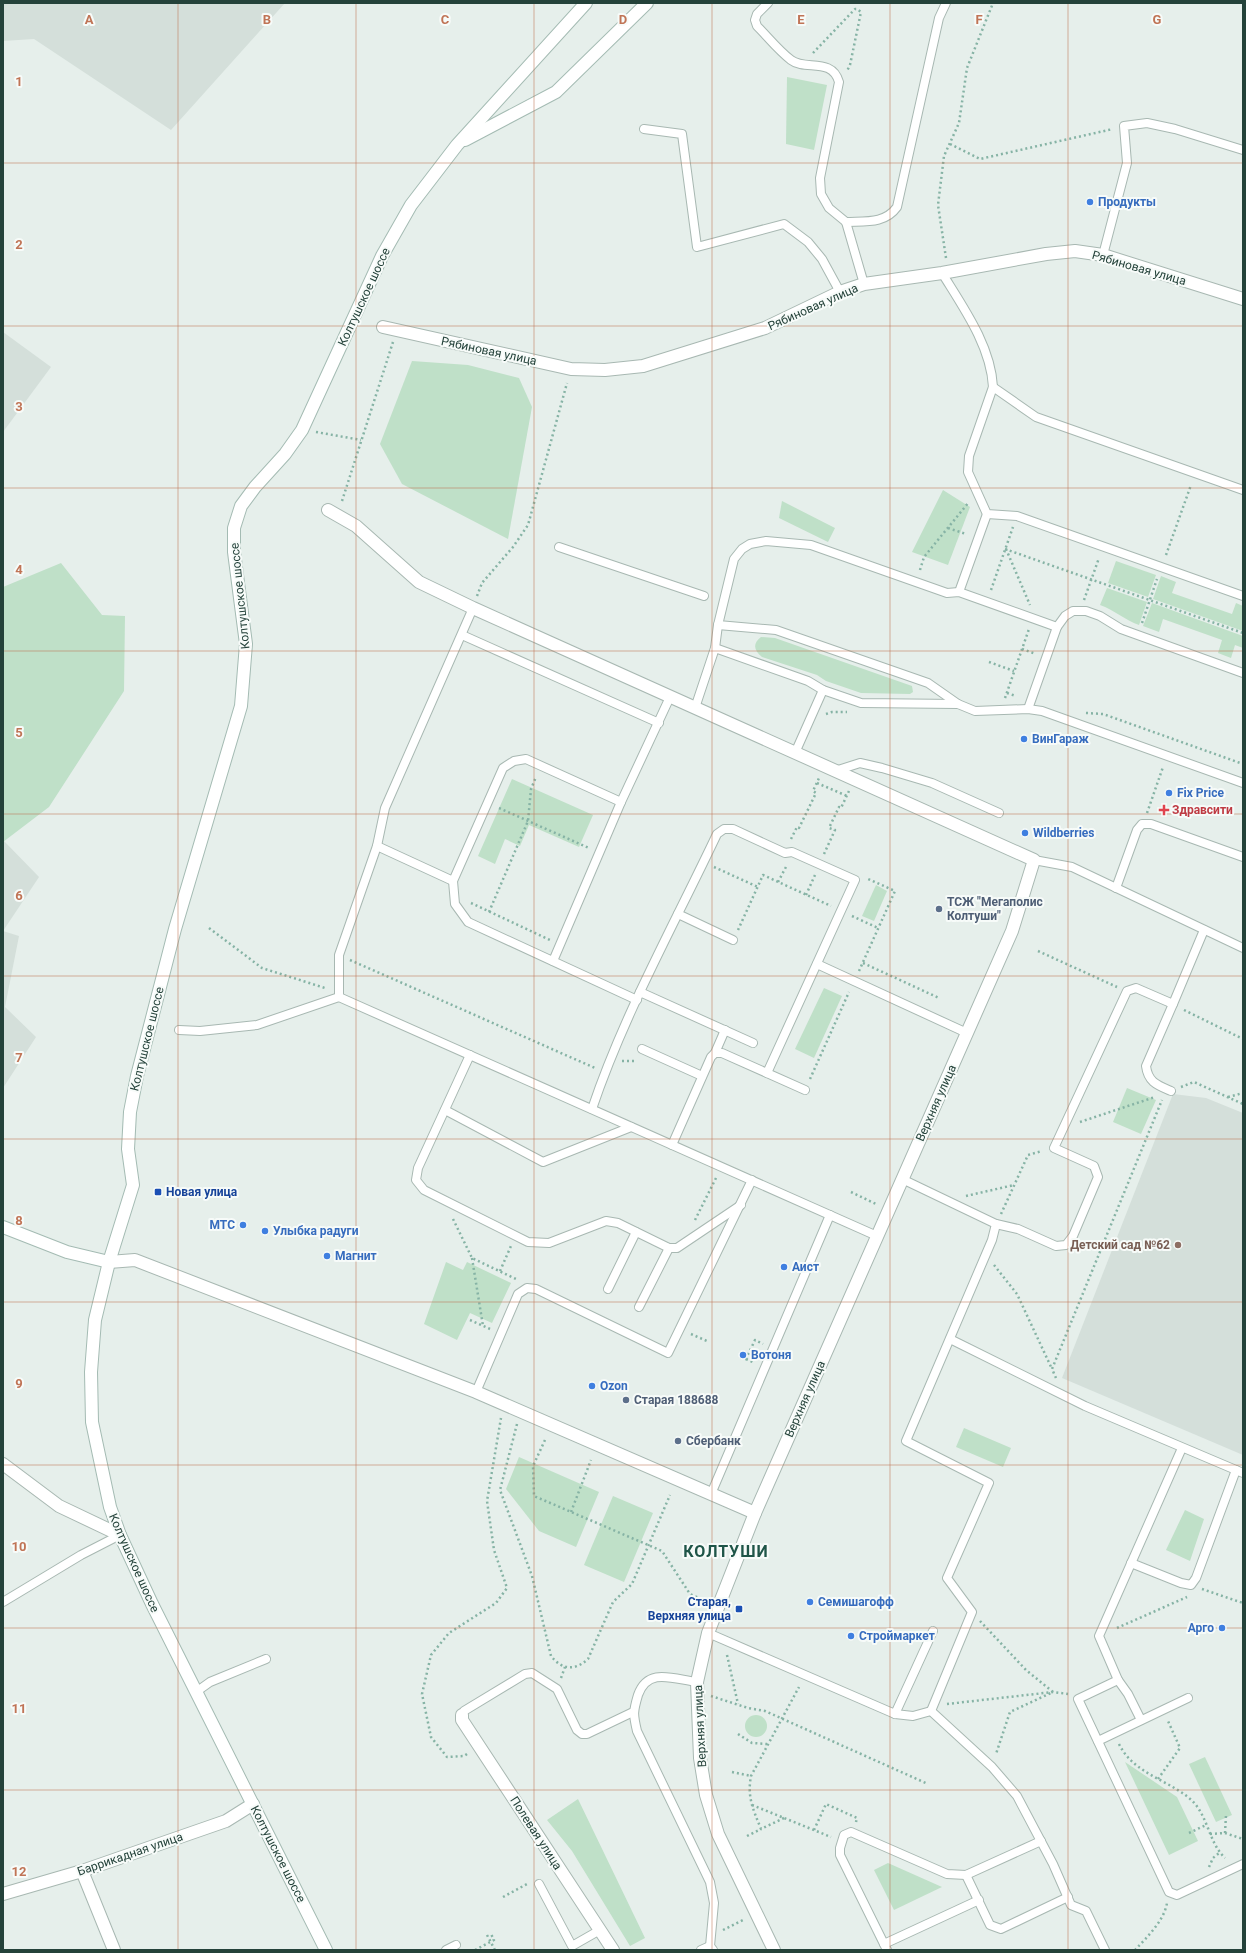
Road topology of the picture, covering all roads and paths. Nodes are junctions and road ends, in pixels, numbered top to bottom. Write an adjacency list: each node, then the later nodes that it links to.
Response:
1 (586, 3): 10 (street, Колтушское шоссе)
2 (646, 3): 10 (street, Колтушское шоссе)
3 (768, 3): 6 (lane)
4 (993, 3): 11 (path)
5 (942, 5): 13 (lane)
6 (803, 63): 7 (lane); 7 (path)
7 (839, 82): 13 (lane)
8 (1124, 126): 11 (path); 12 (lane); 14 (lane)
9 (644, 129): 17 (lane)
10 (457, 144): 23 (street, Колтушское шоссе)
11 (950, 144): 15 (path)
12 (1243, 150)
13 (846, 222): 16 (lane)
14 (1102, 255): 15 (street, Рябиновая улица); 18 (street, Рябиновая улица)
15 (945, 273): 16 (street, Рябиновая улица); 22 (lane)
16 (864, 284): 17 (street, Рябиновая улица)
17 (840, 292): 21 (street, Рябиновая улица)
18 (1243, 299)
19 (383, 327): 20 (street, Рябиновая улица)
20 (396, 330): 21 (street, Рябиновая улица); 24 (path)
21 (570, 369): 42 (path)
22 (993, 386): 25 (lane); 28 (lane)
23 (302, 430): 24 (path); 153 (street, Колтушское шоссе)
24 (361, 440): 27 (path)
25 (1243, 490)
26 (967, 504): 29 (path)
27 (333, 512): 42 (street)
28 (987, 514): 32 (lane); 38 (lane)
29 (948, 528): 31 (path); 35 (path)
30 (1013, 528): 34 (path)
31 (968, 535)
32 (1103, 546): 36 (path); 40 (lane)
33 (559, 547): 39 (lane)
34 (1005, 549): 36 (path); 37 (path); 41 (path)
35 (924, 557)
36 (1091, 579): 43 (path); 47 (path)
37 (992, 587)
38 (959, 592): 44 (lane); 45 (lane)
39 (704, 596)
40 (1243, 596)
41 (1028, 600)
42 (473, 608): 48 (lane); 56 (street)
43 (1080, 610): 45 (lane); 54 (lane)
44 (718, 625): 49 (lane); 57 (lane)
45 (1057, 627): 59 (lane)
46 (1036, 629): 50 (path)
47 (1243, 633)
48 (462, 635): 64 (lane); 80 (lane)
49 (715, 648): 55 (lane); 58 (lane)
50 (1022, 649): 51 (path); 53 (path)
51 (1038, 654)
52 (989, 662): 53 (path)
53 (1014, 671): 60 (path)
54 (1243, 673)
55 (823, 690): 57 (lane); 65 (lane)
56 (670, 697): 58 (street); 64 (lane)
57 (958, 704): 60 (lane)
58 (696, 708): 65 (street)
59 (1028, 709): 60 (lane); 66 (lane)
60 (1000, 710)
61 (848, 712): 63 (path)
62 (1082, 712): 67 (path)
63 (822, 718)
64 (659, 723): 75 (lane)
65 (795, 753): 69 (street)
66 (1167, 756): 72 (lane); 79 (path)
67 (1243, 764)
68 (541, 766): 75 (lane); 76 (lane); 78 (path)
69 (835, 771): 77 (lane); 84 (street)
70 (821, 774): 71 (path)
71 (817, 783): 74 (path); 82 (path)
72 (1243, 783)
73 (851, 787): 74 (path)
74 (846, 796): 86 (path)
75 (621, 802): 81 (lane)
76 (488, 803): 78 (path); 88 (lane)
77 (999, 813)
78 (528, 821): 81 (path); 95 (path)
79 (1142, 824): 83 (lane); 91 (lane)
80 (376, 846): 88 (lane); 104 (lane)
81 (599, 853): 101 (lane)
82 (785, 853): 85 (lane); 86 (lane)
83 (1243, 857)
84 (1034, 860): 91 (lane); 115 (street, Верхняя улица)
85 (704, 862): 90 (path); 96 (lane)
86 (820, 864): 92 (path); 94 (lane)
87 (784, 870): 89 (path)
88 (453, 881): 93 (lane)
89 (778, 882): 90 (path); 92 (path)
90 (758, 887): 100 (path)
91 (1116, 888): 99 (lane)
92 (806, 895): 94 (path)
93 (454, 896): 95 (path); 105 (lane)
94 (841, 911): 98 (path); 107 (lane)
95 (489, 912): 101 (path)
96 (678, 914): 100 (lane); 109 (lane)
97 (209, 928): 110 (path)
98 (878, 928)
99 (1204, 930): 102 (lane); 112 (lane)
100 (734, 940)
101 (560, 944): 105 (lane)
102 (1243, 948)
103 (1038, 951): 108 (path)
104 (339, 955): 110 (lane); 121 (path)
105 (553, 961): 109 (lane)
106 (863, 963): 111 (path)
107 (817, 964): 115 (lane); 122 (lane)
108 (1127, 991): 112 (lane); 132 (lane)
109 (639, 996): 114 (lane); 121 (lane)
110 (339, 997): 113 (lane); 120 (lane)
111 (939, 998)
112 (1173, 1004): 116 (path); 125 (lane)
113 (179, 1030)
114 (726, 1030): 117 (lane); 119 (lane)
115 (967, 1033): 136 (street, Верхняя улица)
116 (1243, 1039)
117 (753, 1043)
118 (642, 1049): 123 (lane)
119 (715, 1053): 122 (lane); 123 (lane)
120 (470, 1055): 129 (lane); 130 (lane)
121 (604, 1073): 129 (lane)
122 (767, 1074): 124 (lane)
123 (702, 1076): 133 (lane)
124 (805, 1090)
125 (1168, 1092): 127 (path); 132 (path); 167 (path)
126 (1243, 1093): 127 (path)
127 (1227, 1097): 128 (path)
128 (1243, 1104)
129 (592, 1109): 131 (lane)
130 (445, 1110): 131 (lane); 140 (lane)
131 (631, 1127): 133 (lane)
132 (1064, 1127): 134 (lane)
133 (672, 1145): 135 (lane)
134 (1054, 1148): 138 (path); 146 (lane)
135 (722, 1167): 137 (lane); 145 (path)
136 (902, 1179): 141 (lane); 150 (street, Верхняя улица)
137 (752, 1180): 142 (lane); 144 (lane)
138 (1015, 1184): 141 (path); 146 (path)
139 (851, 1192): 143 (path)
140 (444, 1200): 149 (lane); 152 (path)
141 (946, 1200): 146 (lane)
142 (741, 1204): 151 (lane); 161 (lane)
143 (877, 1204)
144 (830, 1215): 150 (lane); 165 (lane)
145 (694, 1223)
146 (996, 1224): 163 (lane)
147 (3, 1227): 153 (street)
148 (636, 1232): 149 (lane); 151 (lane); 157 (lane)
149 (516, 1236): 155 (path)
150 (877, 1236): 180 (street, Верхняя улица)
151 (669, 1248): 158 (lane)
152 (472, 1258): 155 (path); 160 (path)
153 (109, 1262): 168 (street); 181 (street, Колтушское шоссе)
154 (997, 1268): 167 (path)
155 (500, 1271): 156 (path)
156 (527, 1288): 161 (lane); 162 (lane)
157 (608, 1289)
158 (639, 1307)
159 (470, 1320): 160 (path)
160 (483, 1326): 162 (path)
161 (680, 1328): 164 (path)
162 (501, 1334): 168 (lane)
163 (950, 1338): 169 (lane); 191 (lane)
164 (707, 1341)
165 (773, 1348): 166 (path); 177 (lane)
166 (741, 1357)
167 (1052, 1369): 169 (path)
168 (476, 1392): 170 (street)
169 (1056, 1392): 173 (lane)
170 (504, 1404): 171 (street); 217 (path)
171 (520, 1411): 177 (street); 182 (path)
172 (544, 1440): 179 (path)
173 (1182, 1448): 176 (lane); 183 (lane)
174 (591, 1460): 179 (path)
175 (3, 1464): 181 (street)
176 (1240, 1472): 184 (lane)
177 (711, 1494): 180 (street)
178 (670, 1495): 182 (path)
179 (571, 1512): 182 (path)
180 (755, 1513): 190 (street, Верхняя улица)
181 (120, 1535): 188 (lane); 200 (street, Колтушское шоссе)
182 (649, 1545): 190 (path)
183 (1131, 1563): 184 (lane); 194 (lane)
184 (1190, 1585): 185 (path)
185 (1204, 1589): 186 (path); 189 (path)
186 (1197, 1592)
187 (1190, 1596): 194 (path)
188 (3, 1602)
189 (1243, 1603)
190 (717, 1606): 193 (street, Верхняя улица)
191 (972, 1612): 201 (path); 206 (lane)
192 (933, 1631): 209 (lane)
193 (708, 1633): 198 (street, Верхняя улица); 209 (lane)
194 (1099, 1636): 197 (lane)
195 (727, 1654): 205 (path)
196 (266, 1659): 200 (lane)
197 (1118, 1680): 204 (lane); 212 (lane)
198 (697, 1682): 208 (lane); 263 (street, Верхняя улица)
199 (798, 1687): 211 (path)
200 (196, 1692): 223 (street, Колтушское шоссе)
201 (1053, 1692): 204 (path); 206 (path); 218 (path)
202 (708, 1696): 205 (path)
203 (1188, 1698): 207 (lane)
204 (1078, 1699): 215 (lane)
205 (738, 1705): 211 (path)
206 (932, 1708): 209 (lane); 218 (lane)
207 (1162, 1710): 212 (lane); 221 (path)
208 (632, 1712): 210 (lane); 251 (lane)
209 (895, 1714)
210 (462, 1715): 217 (street, Полевая улица)
211 (781, 1718): 216 (path); 222 (path)
212 (1141, 1720): 213 (lane)
213 (1114, 1733): 215 (lane); 221 (path)
214 (738, 1734): 216 (path)
215 (1098, 1741): 242 (lane)
216 (767, 1744): 220 (path)
217 (479, 1745): 248 (street, Полевая улица)
218 (992, 1766): 236 (lane)
219 (732, 1772): 220 (path)
220 (751, 1776): 224 (path)
221 (1158, 1779): 227 (path)
222 (928, 1784)
223 (253, 1804): 239 (street, Баррикадная улица); 257 (street, Колтушское шоссе)
224 (751, 1805): 226 (path); 228 (path)
225 (1226, 1815): 232 (path)
226 (784, 1818): 228 (path); 229 (path)
227 (1206, 1825): 231 (path); 233 (path)
228 (761, 1829): 234 (path)
229 (814, 1830): 230 (path); 237 (path)
230 (851, 1832): 237 (lane); 240 (lane)
231 (1189, 1833)
232 (1225, 1833): 233 (path); 235 (path)
233 (1210, 1834): 238 (path)
234 (747, 1836)
235 (1243, 1839)
236 (1041, 1841): 240 (lane); 245 (lane)
237 (842, 1842): 254 (lane)
238 (1239, 1866): 242 (lane)
239 (82, 1871): 243 (street, Баррикадная улица); 256 (street)
240 (966, 1875): 246 (lane)
241 (539, 1884): 244 (path); 248 (lane)
242 (1169, 1892): 265 (path)
243 (3, 1894)
244 (503, 1897)
245 (1068, 1897): 246 (lane); 264 (lane)
246 (978, 1900): 254 (lane)
247 (744, 1920): 251 (path)
248 (600, 1930): 261 (street, Полевая улица)
249 (490, 1934): 252 (path)
250 (487, 1935): 252 (path)
251 (712, 1935): 255 (lane)
252 (490, 1942): 259 (path); 260 (path)
253 (456, 1945): 258 (lane)
254 (886, 1947)
255 (711, 1948): 262 (lane)
256 (114, 1950)
257 (326, 1950)
258 (446, 1950)
259 (475, 1950)
260 (495, 1950)
261 (613, 1950)
262 (701, 1950)
263 (774, 1950)
264 (1105, 1950)
265 (1135, 1950)

